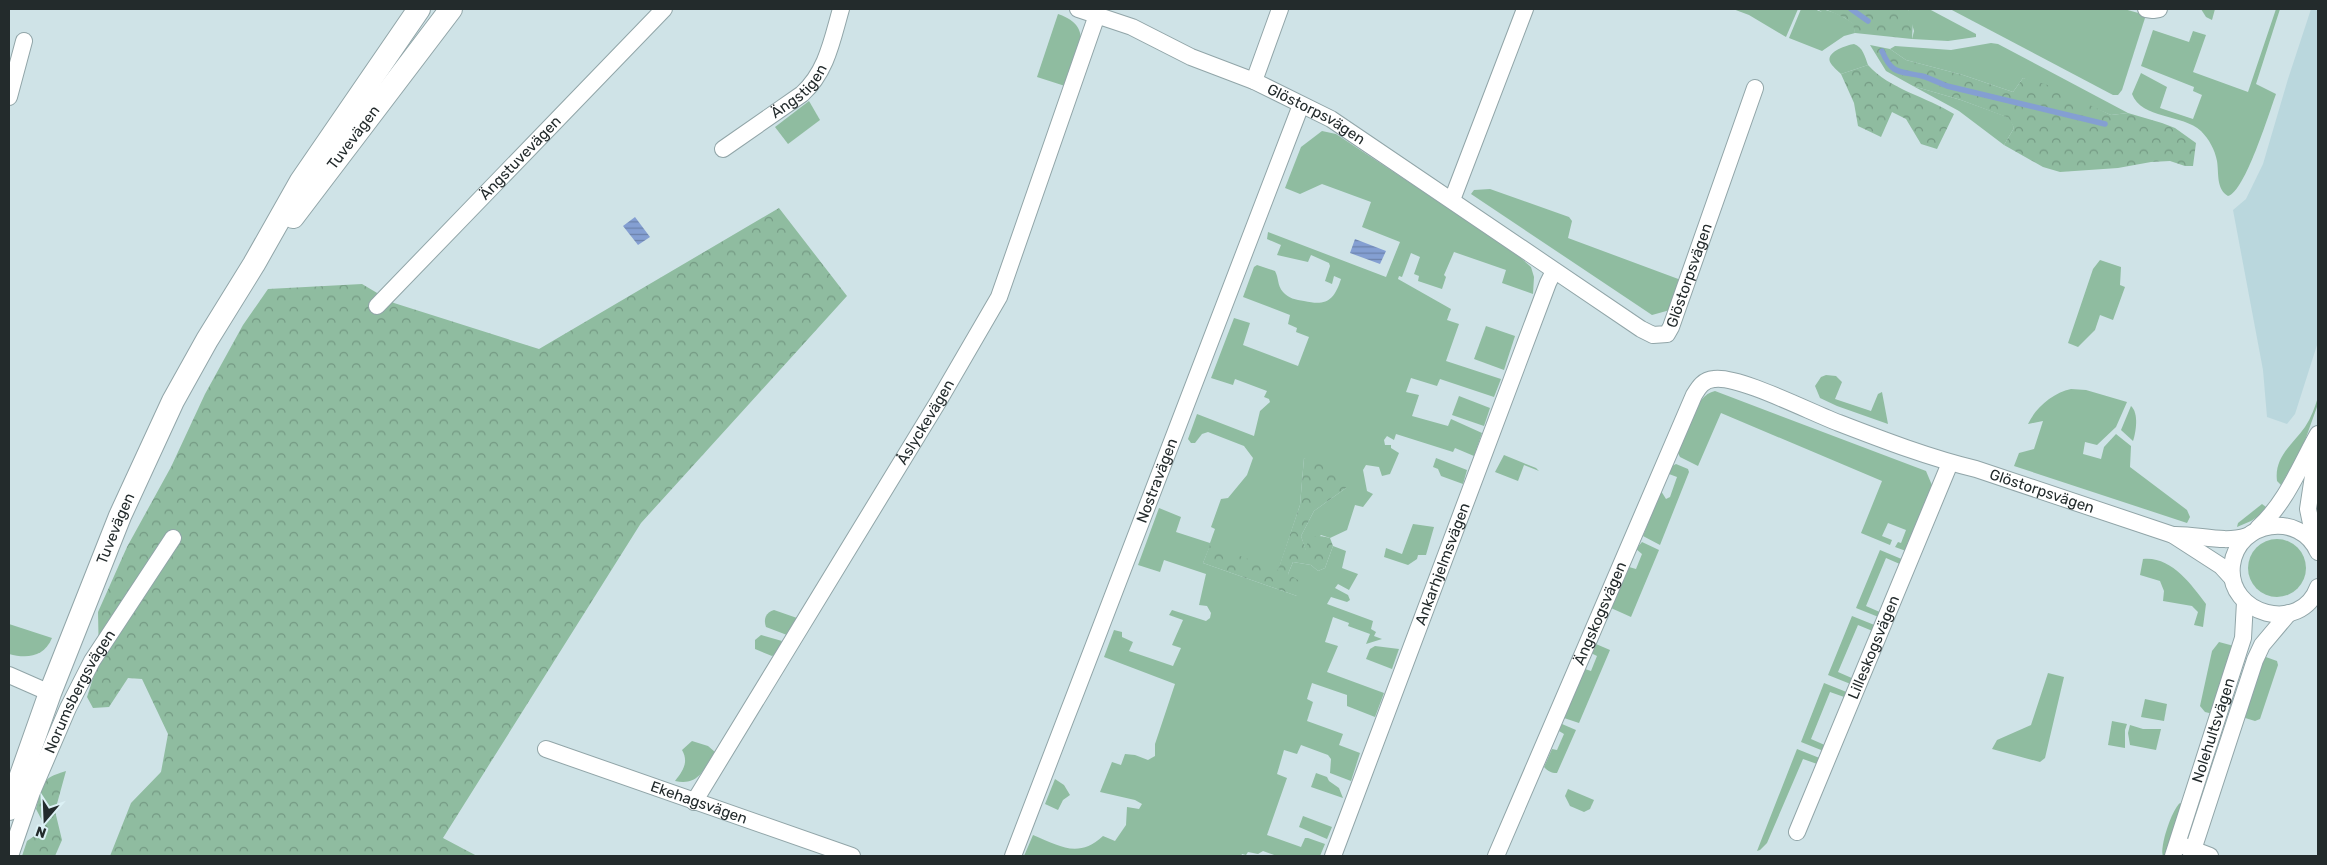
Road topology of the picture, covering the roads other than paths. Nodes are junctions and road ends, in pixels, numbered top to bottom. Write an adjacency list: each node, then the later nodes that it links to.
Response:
1 (419, 9): 18 (main road, Tuvevägen)
2 (451, 9): 18 (main road, Tuvevägen)
3 (664, 9): 20 (street, Ängstuvevägen)
4 (841, 9): 16 (street, Ängstigen)
5 (1078, 9): 10 (street, Glöstorpsvägen)
6 (1280, 9): 12 (street, Glöstorpsvägen)
7 (1525, 9): 17 (street)
8 (2146, 9): 9 (street)
9 (2159, 9)
10 (1097, 14): 12 (street, Glöstorpsvägen); 36 (street, Åslyckevägen)
11 (24, 41): 14 (street)
12 (1254, 81): 15 (street, Glöstorpsvägen)
13 (1755, 88): 19 (street, Glöstorpsvägen)
14 (9, 97)
15 (1301, 105): 17 (street, Glöstorpsvägen); 43 (street, Nostravägen)
16 (723, 149)
17 (1452, 200): 19 (street, Glöstorpsvägen)
18 (254, 264): 34 (main road, Tuvevägen)
19 (1554, 271): 44 (street, Ankarhjelmsvägen)
20 (377, 306)
21 (1714, 379): 24 (street, Glöstorpsvägen); 45 (street, Ängskogsvägen)
22 (2318, 434): 25 (street)
23 (2318, 440): 28 (street)
24 (1950, 463): 26 (street, Glöstorpsvägen); 38 (street, Lilleskogsvägen)
25 (2251, 533): 26 (street, Glöstorpsvägen); 28 (street); 29 (street)
26 (2174, 535): 29 (street, Glöstorpsvägen)
27 (172, 538): 41 (street, Norumsbergsvägen)
28 (2318, 551)
29 (2232, 578): 31 (street)
30 (2316, 595): 32 (street, Nolehultsvägen)
31 (2245, 602): 32 (street, Nolehultsvägen); 39 (street, Nolehultsvägen)
32 (2289, 613): 40 (street, Nolehultsvägen)
33 (9, 675): 34 (street)
34 (50, 693): 37 (main road, Tuvevägen)
35 (546, 749): 36 (street, Ekehagsvägen)
36 (694, 802): 42 (street, Ekehagsvägen)
37 (9, 809)
38 (1797, 832)
39 (2175, 850): 40 (street)
40 (2192, 853): 46 (street)
41 (10, 856)
42 (852, 856)
43 (1013, 856)
44 (1333, 856)
45 (1496, 856)
46 (2210, 856)

